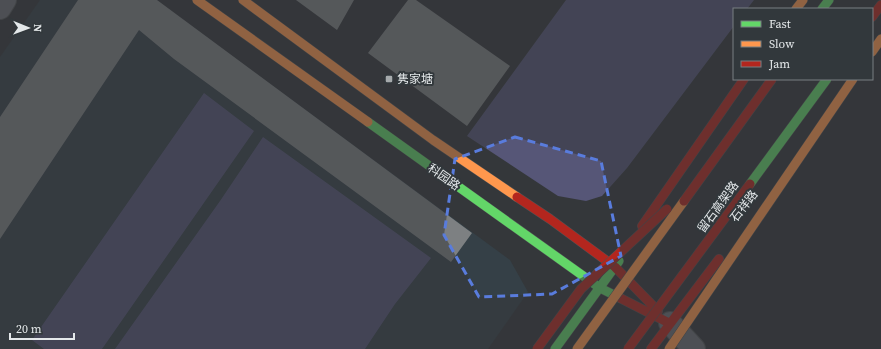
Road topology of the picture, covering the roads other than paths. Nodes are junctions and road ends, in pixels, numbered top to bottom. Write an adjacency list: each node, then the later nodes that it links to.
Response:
1 (5, 0): 7 (street)
2 (197, 0): 22 (main road, 科园路)
3 (244, 0): 21 (main road, 科园路)
4 (803, 0): 8 (main road)
5 (829, 0): 9 (main road)
6 (881, 5): 10 (main road)
7 (0, 8)
8 (797, 8)
9 (823, 8)
10 (873, 17)
11 (881, 39): 13 (main road)
12 (881, 48): 14 (main road)
13 (873, 51)
14 (873, 59)
15 (743, 80): 21 (main road)
16 (771, 80): 20 (main road, bridge)
17 (826, 80): 27 (main road, 留石高架路, bridge)
18 (852, 80): 29 (main road, bridge)
19 (856, 80): 23 (main road, 石祥路)
20 (702, 175): 24 (main road, bridge); 26 (main road, bridge)
21 (614, 267): 22 (main road); 23 (main road, 科园路)
22 (600, 288): 23 (main road, 科园路); 25 (main road)
23 (670, 323): 28 (main road, 石祥路); 30 (street, 科园路)
24 (537, 349)
25 (555, 349)
26 (577, 349)
27 (628, 349)
28 (651, 349)
29 (669, 349)
30 (694, 349)

